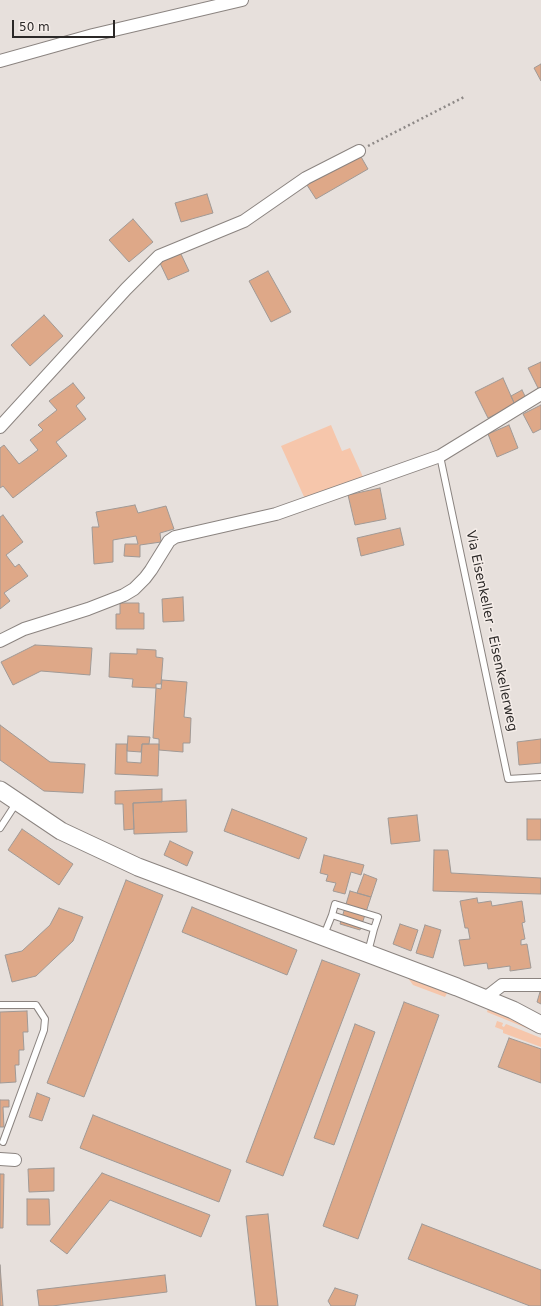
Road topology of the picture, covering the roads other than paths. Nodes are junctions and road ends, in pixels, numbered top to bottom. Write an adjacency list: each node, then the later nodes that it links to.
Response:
1 (242, 0): 2 (street)
2 (0, 61)
3 (359, 151): 5 (street)
4 (541, 394): 6 (street)
5 (0, 427)
6 (440, 456): 7 (street); 8 (lane, Via Eisenkeller - Eisenkellerweg)
7 (0, 641)
8 (541, 777)
9 (0, 790): 10 (main road)
10 (17, 802): 11 (lane); 14 (main road)
11 (0, 828)
12 (332, 915): 13 (lane); 13 (lane); 14 (lane)
13 (374, 929): 15 (lane)
14 (324, 936): 15 (main road)
15 (368, 952): 17 (main road)
16 (541, 985): 17 (street)
17 (484, 998): 19 (main road)
18 (0, 1006): 22 (lane)
19 (513, 1010): 20 (main road); 21 (main road)
20 (541, 1017)
21 (541, 1025)
22 (3, 1142)
23 (0, 1158): 24 (street)
24 (15, 1160)

